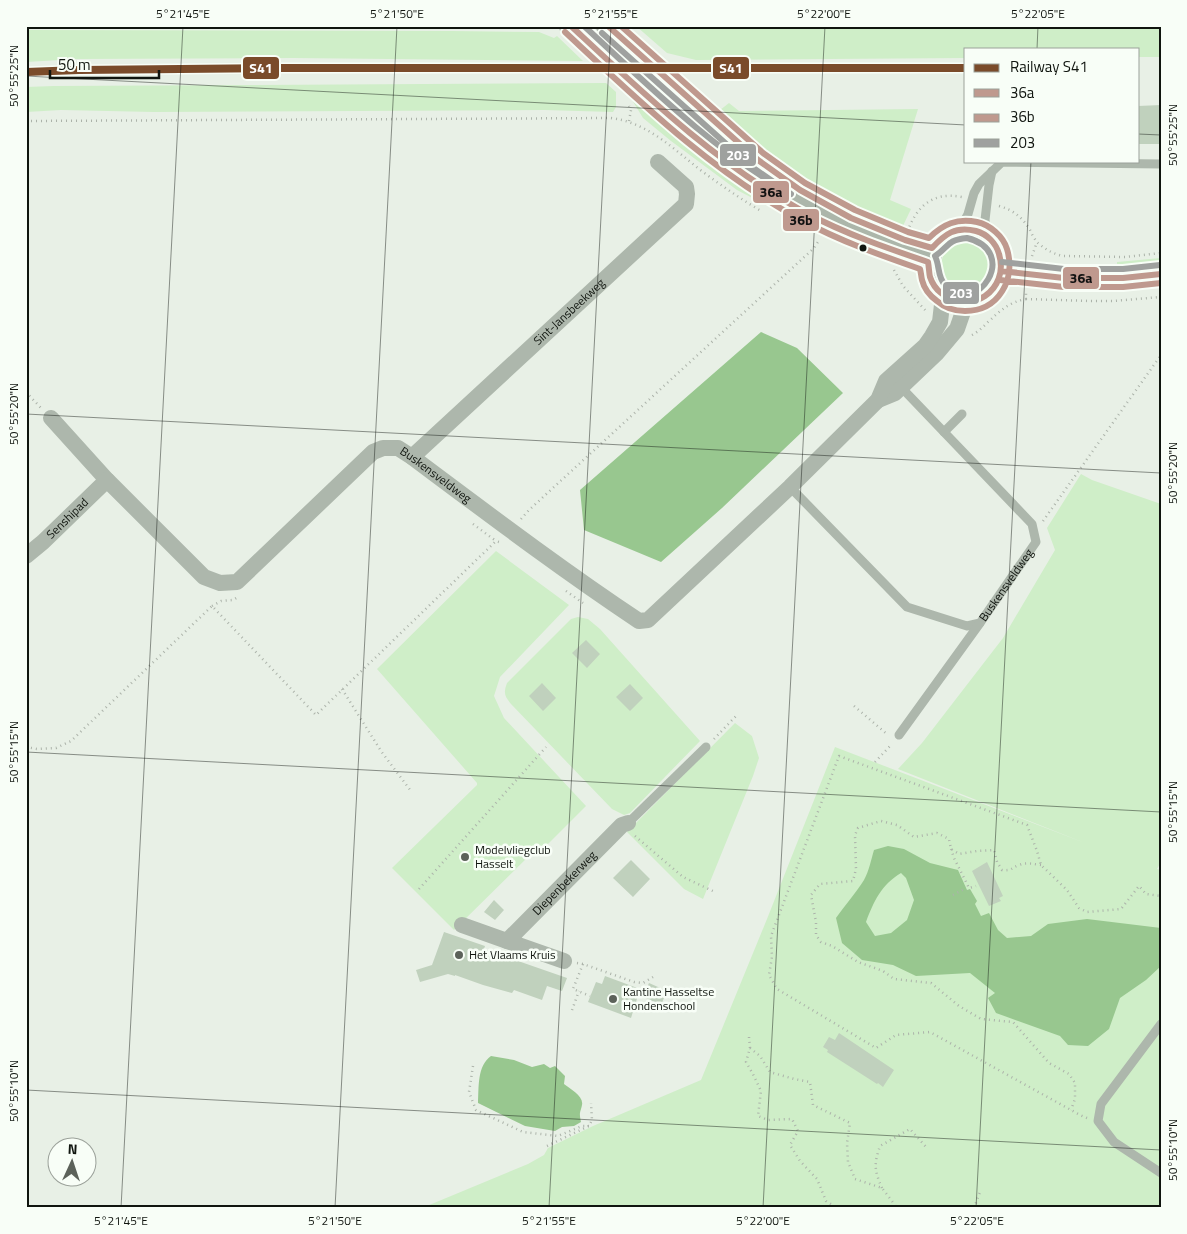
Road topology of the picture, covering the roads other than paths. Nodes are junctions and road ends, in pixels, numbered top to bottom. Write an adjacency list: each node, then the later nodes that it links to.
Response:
1 (572, 26): 8 (main road)
2 (608, 26): 8 (main road)
3 (658, 162): 17 (street, Sint-Jansbeekweg)
4 (1161, 164): 5 (lane)
5 (992, 171): 6 (lane); 7 (lane)
6 (960, 229): 7 (main road); 8 (main road)
7 (987, 236): 9 (main road)
8 (930, 255): 11 (main road)
9 (1001, 271): 10 (main road); 12 (main road)
10 (1161, 274)
11 (943, 296): 12 (main road); 13 (street, Buskensveldweg)
12 (966, 303): 13 (street, Buskensveldweg)
13 (896, 382): 16 (lane, Buskensveldweg); 19 (street, Buskensveldweg)
14 (962, 414): 16 (lane)
15 (51, 418): 18 (street, Buskensveldweg)
16 (944, 432): 21 (lane, Buskensveldweg)
17 (412, 457): 18 (street, Buskensveldweg); 19 (street, Buskensveldweg)
18 (107, 480): 20 (street, Senshipad)
19 (790, 487): 21 (lane, Buskensveldweg)
20 (26, 556)
21 (980, 623): 22 (lane)
22 (897, 738)
23 (706, 748): 24 (lane)
24 (625, 824): 26 (street, Diepenbekerweg)
25 (462, 925): 26 (street)
26 (507, 941): 27 (street)
27 (564, 961)
28 (1161, 1024): 29 (lane)
29 (1161, 1173)

